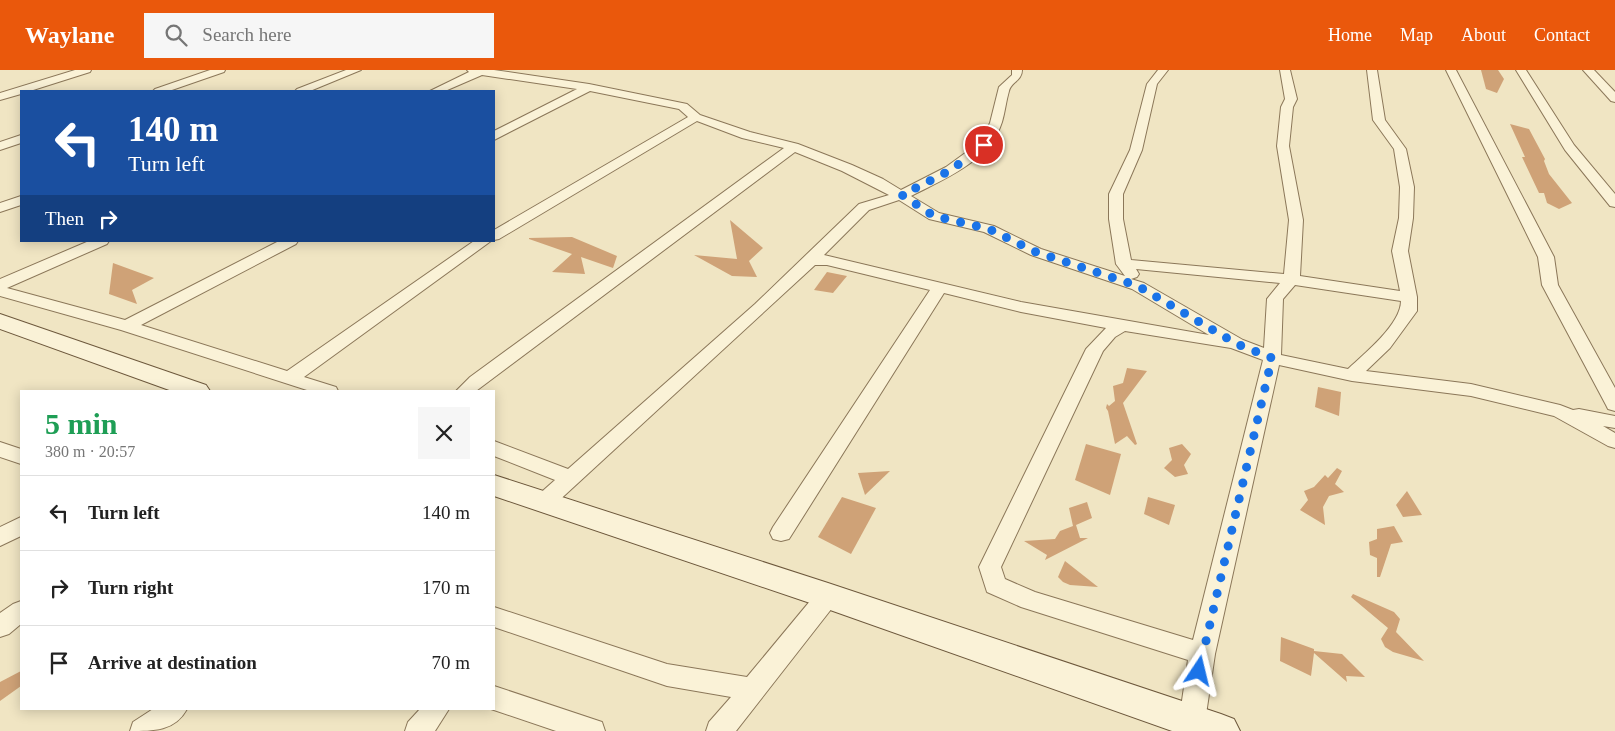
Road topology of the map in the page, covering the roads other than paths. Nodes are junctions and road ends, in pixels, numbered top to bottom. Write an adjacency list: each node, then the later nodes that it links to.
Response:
1 (86, 70): 13 (street)
2 (220, 70): 14 (street)
3 (356, 70): 15 (street)
4 (1017, 70): 25 (street)
5 (1163, 70): 34 (street)
6 (1285, 70): 35 (street)
7 (1372, 70): 40 (street)
8 (1451, 70): 51 (street)
9 (1521, 70): 27 (street)
10 (1588, 70): 19 (street)
11 (476, 71): 12 (street); 16 (street)
12 (589, 87): 20 (street); 21 (street)
13 (22, 90)
14 (162, 90)
15 (304, 90)
16 (438, 90)
17 (20, 91): 18 (street)
18 (0, 97)
19 (1615, 99)
20 (696, 117): 24 (street); 29 (street)
21 (495, 135)
22 (20, 139): 23 (street)
23 (0, 146)
24 (794, 147): 25 (street); 50 (street)
25 (902, 195): 33 (street); 37 (street)
26 (20, 200): 28 (street)
27 (1615, 203)
28 (0, 208)
29 (495, 235)
30 (100, 242): 36 (street)
31 (289, 242): 42 (street)
32 (483, 242): 47 (street)
33 (811, 260): 38 (street); 58 (street)
34 (1124, 264): 35 (street); 37 (street)
35 (1292, 278): 40 (street); 45 (street)
36 (0, 285)
37 (1138, 286): 44 (street)
38 (940, 287): 43 (street); 62 (street)
39 (0, 291): 42 (street)
40 (1409, 297): 46 (street)
41 (0, 321): 48 (street)
42 (128, 326): 47 (street)
43 (1123, 326): 44 (street); 68 (street)
44 (1237, 344): 45 (street)
45 (1272, 358): 46 (street); 68 (street)
46 (1352, 376): 52 (street)
47 (290, 378): 49 (street)
48 (195, 390)
49 (326, 390)
50 (466, 390)
51 (1615, 405)
52 (1560, 411): 53 (street); 54 (street)
53 (1615, 422)
54 (1615, 441)
55 (495, 448): 58 (street)
56 (0, 449): 57 (street)
57 (20, 457)
58 (570, 478): 60 (street)
59 (495, 485): 60 (street)
60 (545, 501): 64 (street)
61 (20, 526): 63 (street)
62 (781, 533)
63 (0, 538)
64 (828, 596): 69 (street); 73 (street)
65 (20, 612): 67 (street)
66 (497, 623): 69 (street)
67 (0, 626)
68 (1202, 654): 73 (street)
69 (753, 689): 77 (street)
70 (495, 698): 76 (street)
71 (173, 710): 74 (street)
72 (435, 710): 75 (street)
73 (1206, 726)
74 (143, 731)
75 (418, 731)
76 (592, 731)
77 (719, 731)

